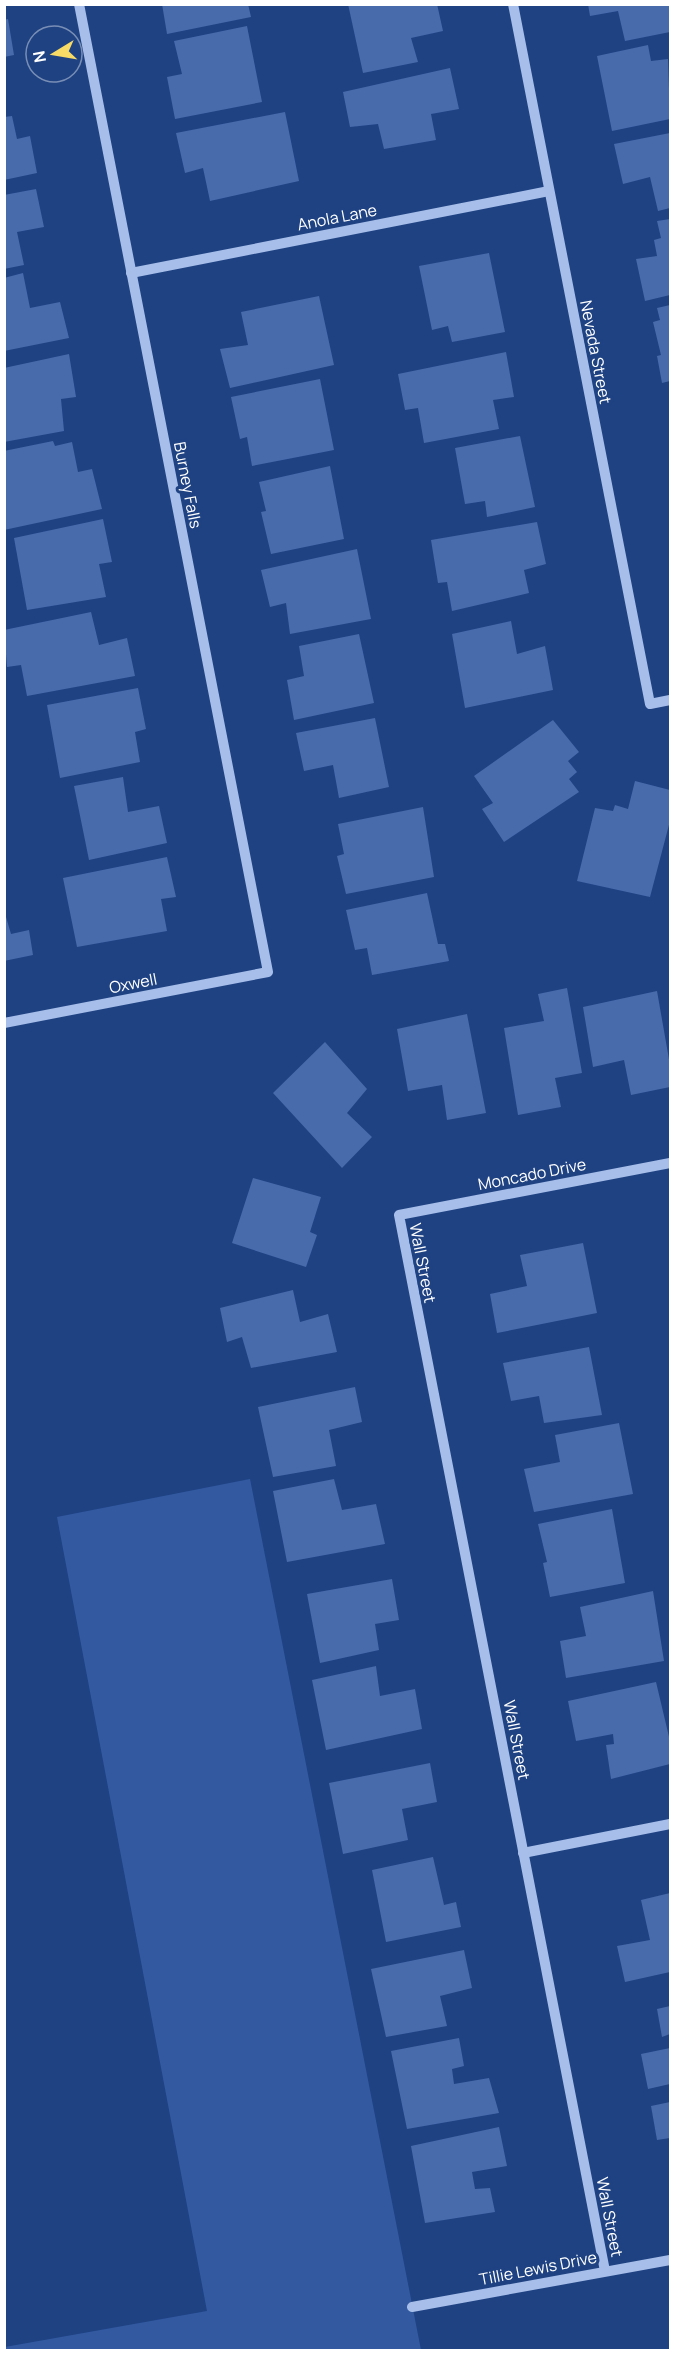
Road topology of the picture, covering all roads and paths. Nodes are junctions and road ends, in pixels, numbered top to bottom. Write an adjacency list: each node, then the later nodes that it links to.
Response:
1 (79, 4): 4 (street, Burney Falls)
2 (513, 4): 3 (street, Nevada Street)
3 (549, 191): 4 (street, Anola Lane); 5 (street, Nevada Street)
4 (132, 273): 6 (street, Burney Falls)
5 (670, 700)
6 (268, 972): 7 (street, Oxwell)
7 (4, 1023)
8 (670, 1162): 9 (street, Moncado Drive)
9 (399, 1215): 11 (street, Wall Street)
10 (670, 1824): 11 (street)
11 (523, 1852): 13 (street, Wall Street)
12 (670, 2260): 13 (street, Tillie Lewis Drive)
13 (605, 2271): 14 (street, Tillie Lewis Drive)
14 (412, 2307)

